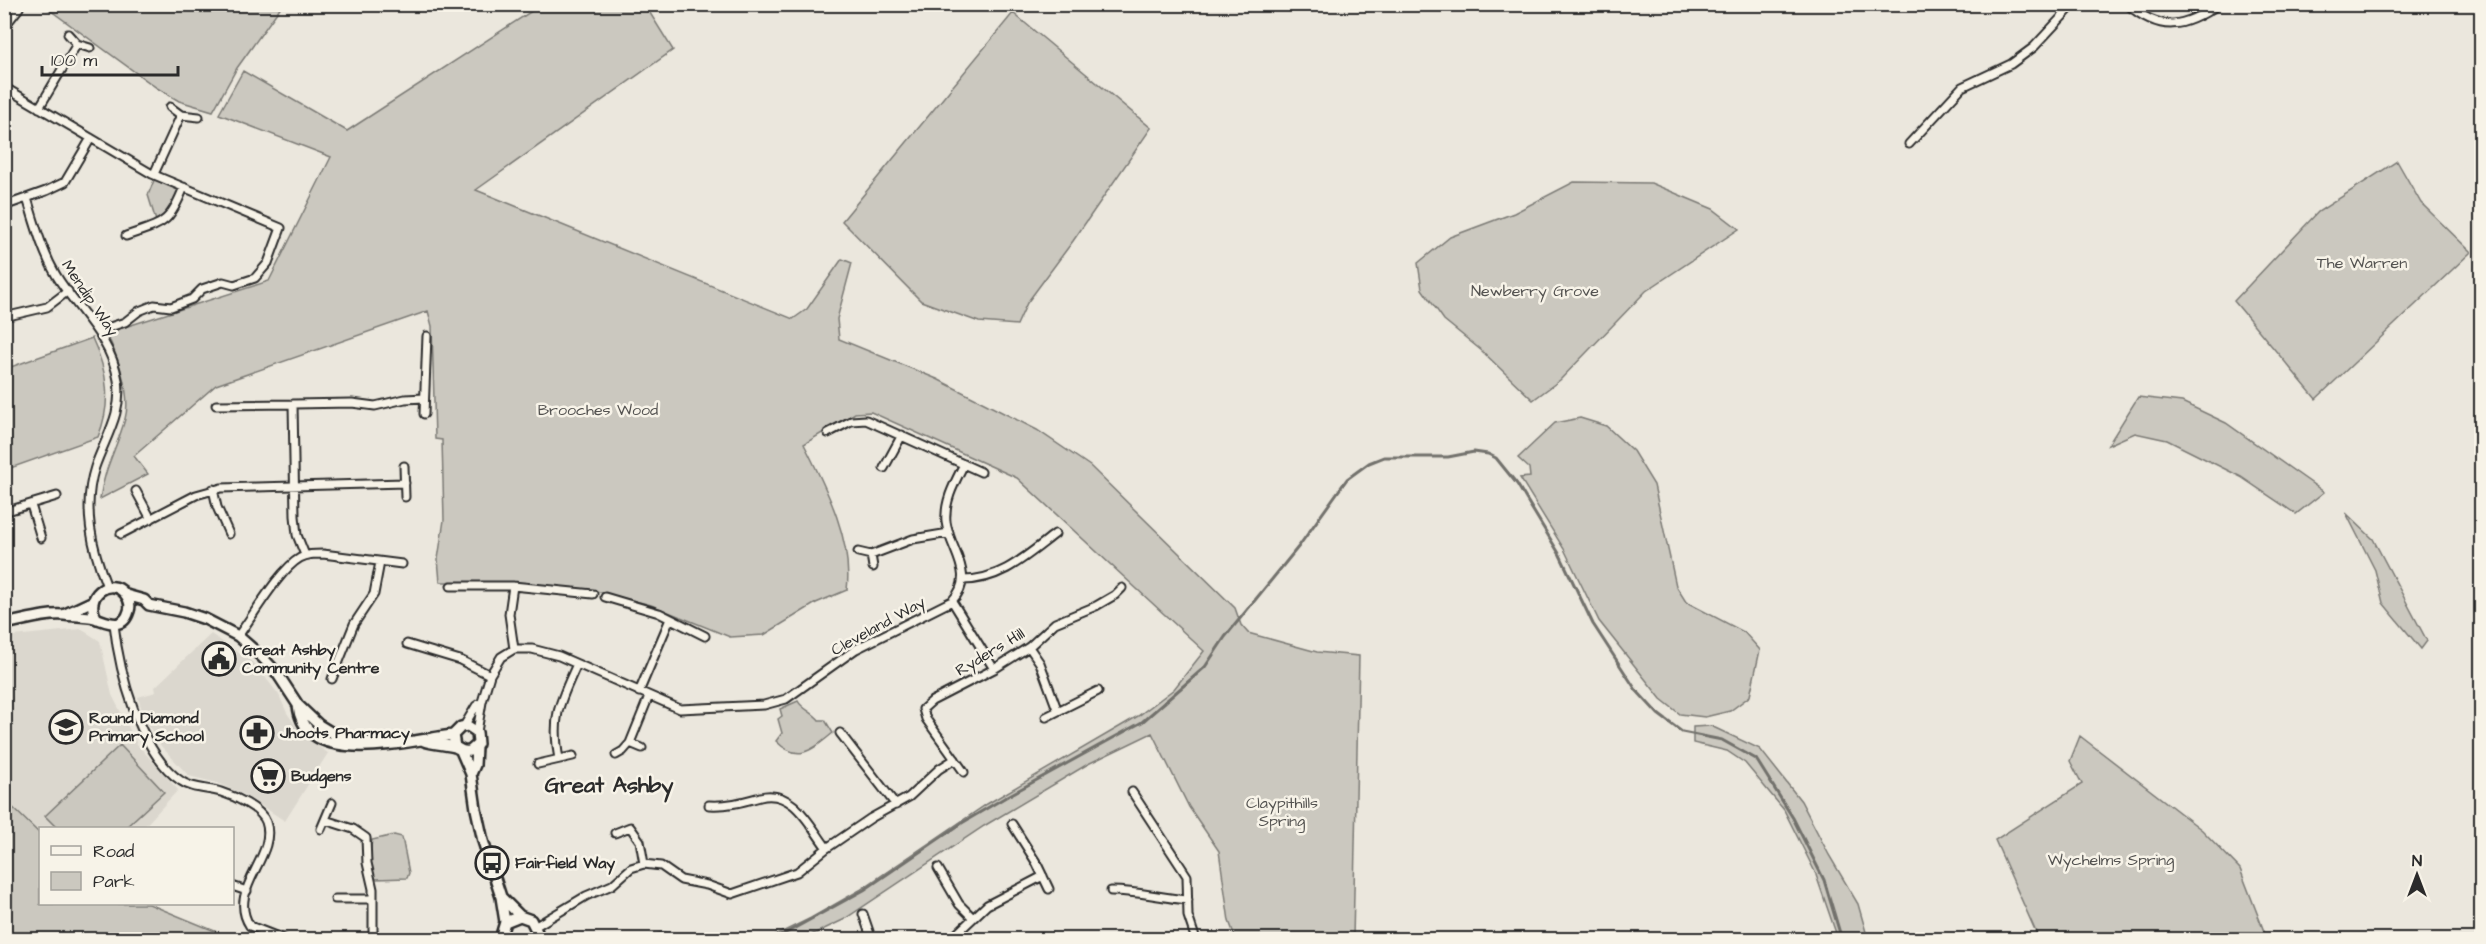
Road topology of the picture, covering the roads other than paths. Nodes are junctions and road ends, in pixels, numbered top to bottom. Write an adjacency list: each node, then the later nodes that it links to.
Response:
1 (2074, 4): 15 (street)
2 (2127, 4): 3 (street)
3 (2219, 4)
4 (19, 8): 5 (street)
5 (4, 27)
6 (68, 34): 7 (street)
7 (77, 44): 8 (street); 11 (street)
8 (90, 48)
9 (5, 90): 11 (street)
10 (170, 107): 12 (street)
11 (39, 108): 14 (street)
12 (181, 115): 13 (street); 16 (street)
13 (199, 117)
14 (91, 138): 16 (street); 18 (street)
15 (1909, 144)
16 (154, 174): 17 (street)
17 (184, 187): 20 (street); 23 (street)
18 (27, 198): 19 (street); 21 (street, Mendip Way)
19 (4, 206)
20 (126, 236)
21 (68, 291): 22 (street); 23 (street, Mendip Way)
22 (4, 317)
23 (98, 331): 58 (street, Mendip Way)
24 (426, 336): 25 (street)
25 (424, 398): 26 (street); 28 (street)
26 (293, 404): 27 (street); 36 (street)
27 (216, 405)
28 (424, 414)
29 (828, 433): 30 (street)
30 (902, 435): 31 (street); 33 (street)
31 (964, 464): 34 (street); 44 (street)
32 (404, 466): 35 (street)
33 (884, 468)
34 (981, 472)
35 (405, 483): 36 (street); 40 (street)
36 (295, 485): 37 (street); 50 (street)
37 (213, 489): 43 (street); 46 (street)
38 (136, 490): 43 (street)
39 (57, 496): 41 (street)
40 (405, 497)
41 (31, 505): 42 (street); 48 (street)
42 (4, 512)
43 (151, 519): 45 (street)
44 (949, 533): 51 (street); 55 (street)
45 (121, 534)
46 (229, 534)
47 (1055, 534): 55 (street)
48 (41, 538)
49 (858, 552): 51 (street)
50 (305, 555): 52 (street); 72 (street)
51 (871, 555): 54 (street)
52 (380, 562): 53 (street); 80 (street)
53 (402, 564)
54 (873, 567)
55 (963, 580): 64 (street)
56 (451, 586): 57 (street)
57 (513, 586): 60 (street); 76 (street)
58 (107, 587): 61 (street); 63 (street)
59 (1122, 588): 75 (street, Ryders Hill)
60 (593, 594)
61 (126, 595): 65 (street); 66 (street)
62 (605, 597): 69 (street)
63 (93, 601): 67 (street); 68 (street)
64 (952, 601): 78 (street); 83 (street, Cleveland Way)
65 (149, 605): 66 (street); 72 (street)
66 (129, 611): 71 (street)
67 (63, 615): 68 (street); 70 (street)
68 (97, 619): 71 (street)
69 (670, 620): 73 (street); 82 (street)
70 (4, 624)
71 (114, 624): 117 (street)
72 (238, 636): 91 (street)
73 (705, 636)
74 (407, 644): 79 (street)
75 (1029, 647): 78 (street, Ryders Hill); 85 (street)
76 (514, 649): 77 (street, Cleveland Way); 79 (street)
77 (577, 664): 82 (street, Cleveland Way); 98 (street)
78 (994, 669): 99 (street, Ryders Hill)
79 (490, 675): 84 (street)
80 (332, 679)
81 (1098, 691): 85 (street)
82 (639, 692): 83 (street, Cleveland Way)
83 (649, 696): 92 (street)
84 (482, 702): 87 (street); 88 (street)
85 (1057, 709): 86 (street)
86 (1046, 717)
87 (464, 726): 88 (street); 90 (street)
88 (477, 732): 93 (street)
89 (840, 733): 106 (street)
90 (453, 735): 91 (street); 95 (street)
91 (423, 741): 95 (street)
92 (630, 743): 94 (street); 96 (street)
93 (476, 747): 95 (street); 102 (street)
94 (642, 748)
95 (458, 749): 102 (street)
96 (616, 755)
97 (573, 756): 98 (street)
98 (559, 759): 100 (street)
99 (955, 759): 101 (street, Ryders Hill); 106 (street)
100 (538, 764)
101 (964, 772)
102 (471, 774): 119 (street)
103 (1132, 792): 122 (street)
104 (332, 803): 107 (street)
105 (709, 805): 111 (street)
106 (896, 806): 111 (street)
107 (325, 820): 109 (street); 121 (street)
108 (1012, 824): 114 (street)
109 (321, 830)
110 (615, 833): 112 (street)
111 (827, 848): 112 (street)
112 (644, 864): 127 (street)
113 (938, 868): 125 (street)
114 (1043, 876): 116 (street); 125 (street)
115 (234, 887): 117 (street)
116 (1049, 889)
117 (246, 891): 128 (street)
118 (1111, 891): 122 (street)
119 (501, 897): 124 (street); 126 (street)
120 (335, 899): 121 (street)
121 (373, 899): 129 (street)
122 (1188, 900): 134 (street)
123 (863, 914): 132 (street)
124 (520, 916): 126 (street); 127 (street)
125 (972, 917): 133 (street)
126 (505, 922): 130 (street)
127 (536, 926): 131 (street)
128 (286, 939)
129 (373, 939)
130 (503, 939)
131 (537, 939)
132 (872, 939)
133 (950, 939)
134 (1196, 939)

